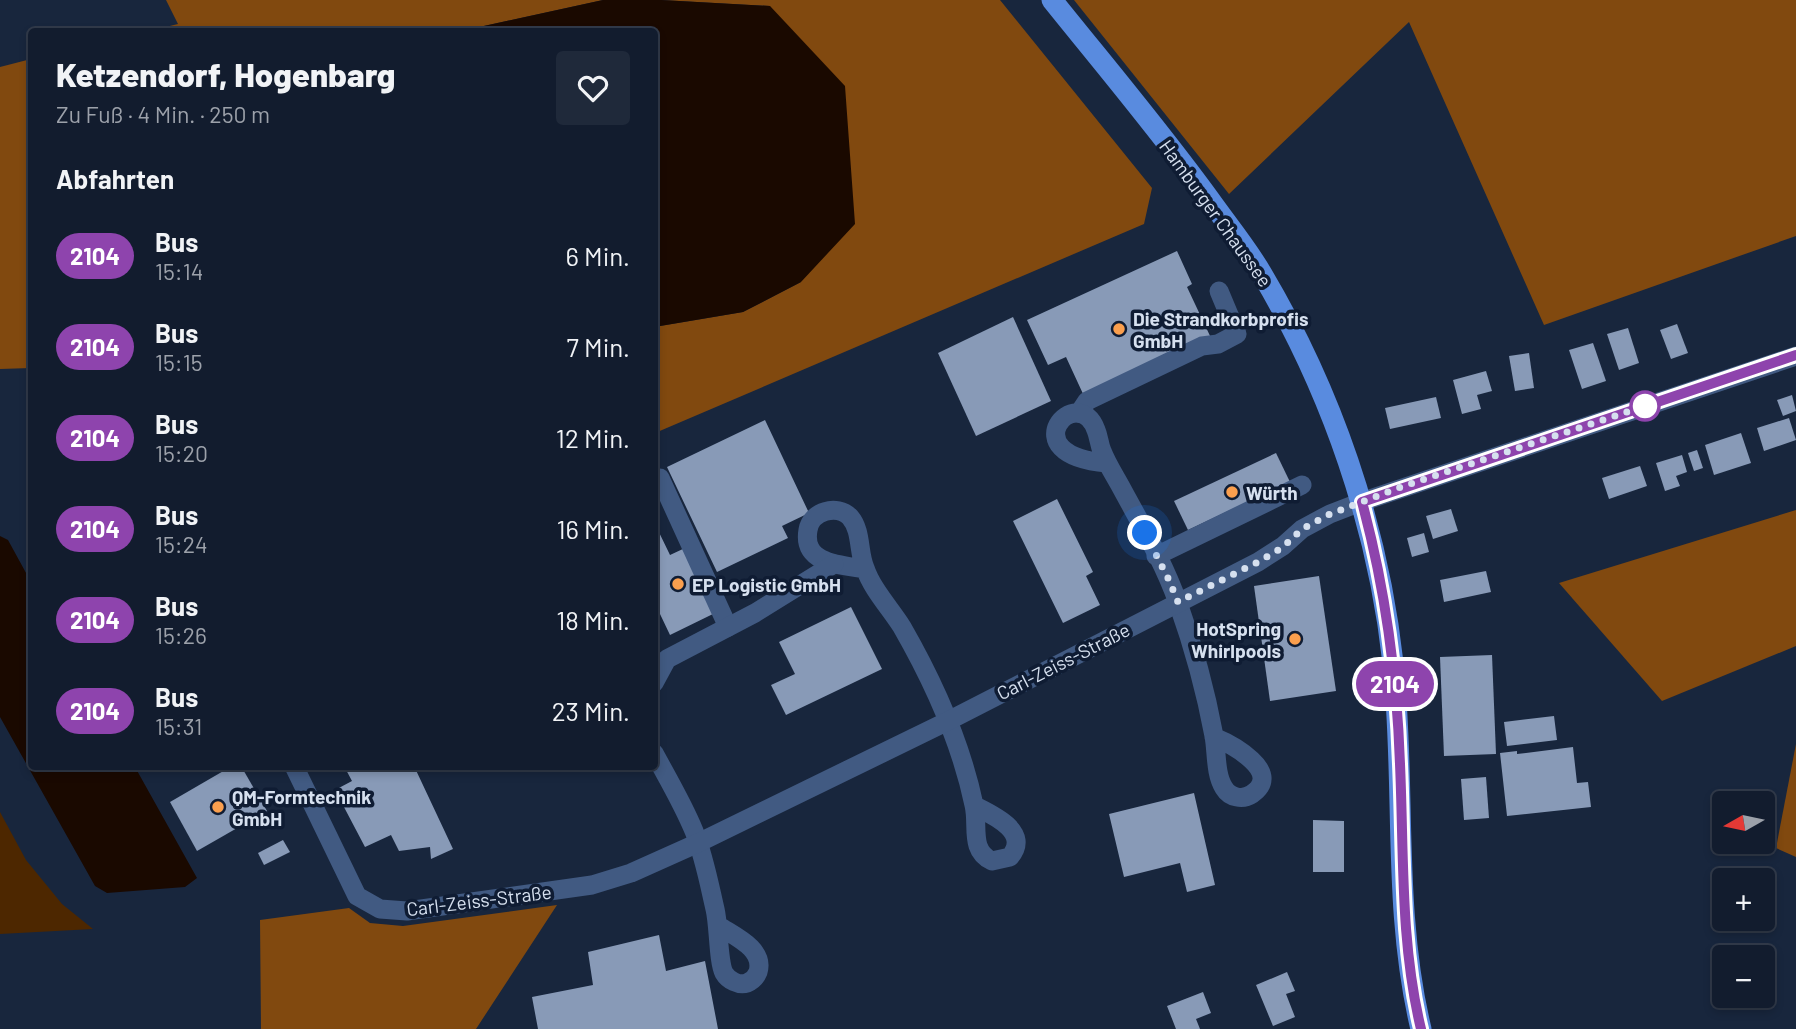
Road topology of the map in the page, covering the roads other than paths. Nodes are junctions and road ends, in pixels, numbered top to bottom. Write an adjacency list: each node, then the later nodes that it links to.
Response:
1 (1052, 0): 8 (main road, Hamburger Chaussee)
2 (1219, 291): 4 (street)
3 (1796, 356): 8 (street, Carl-Zeiss-Straße)
4 (1079, 413): 5 (street); 5 (street)
5 (1107, 463): 9 (street)
6 (660, 478): 13 (street)
7 (1302, 485): 9 (street)
8 (1362, 502): 12 (street, Carl-Zeiss-Straße); 22 (main road, Hamburger Chaussee)
9 (1156, 556): 12 (street)
10 (834, 564): 11 (street); 11 (street); 13 (street)
11 (865, 569): 15 (street)
12 (1178, 602): 15 (street, Carl-Zeiss-Straße); 16 (street)
13 (728, 627): 14 (street)
14 (658, 676)
15 (948, 721): 19 (street); 20 (street, Carl-Zeiss-Straße)
16 (1214, 737)
17 (658, 761): 20 (street)
18 (296, 770): 20 (street, Carl-Zeiss-Straße)
19 (975, 806)
20 (698, 843): 21 (street)
21 (719, 926)
22 (1421, 1029)

